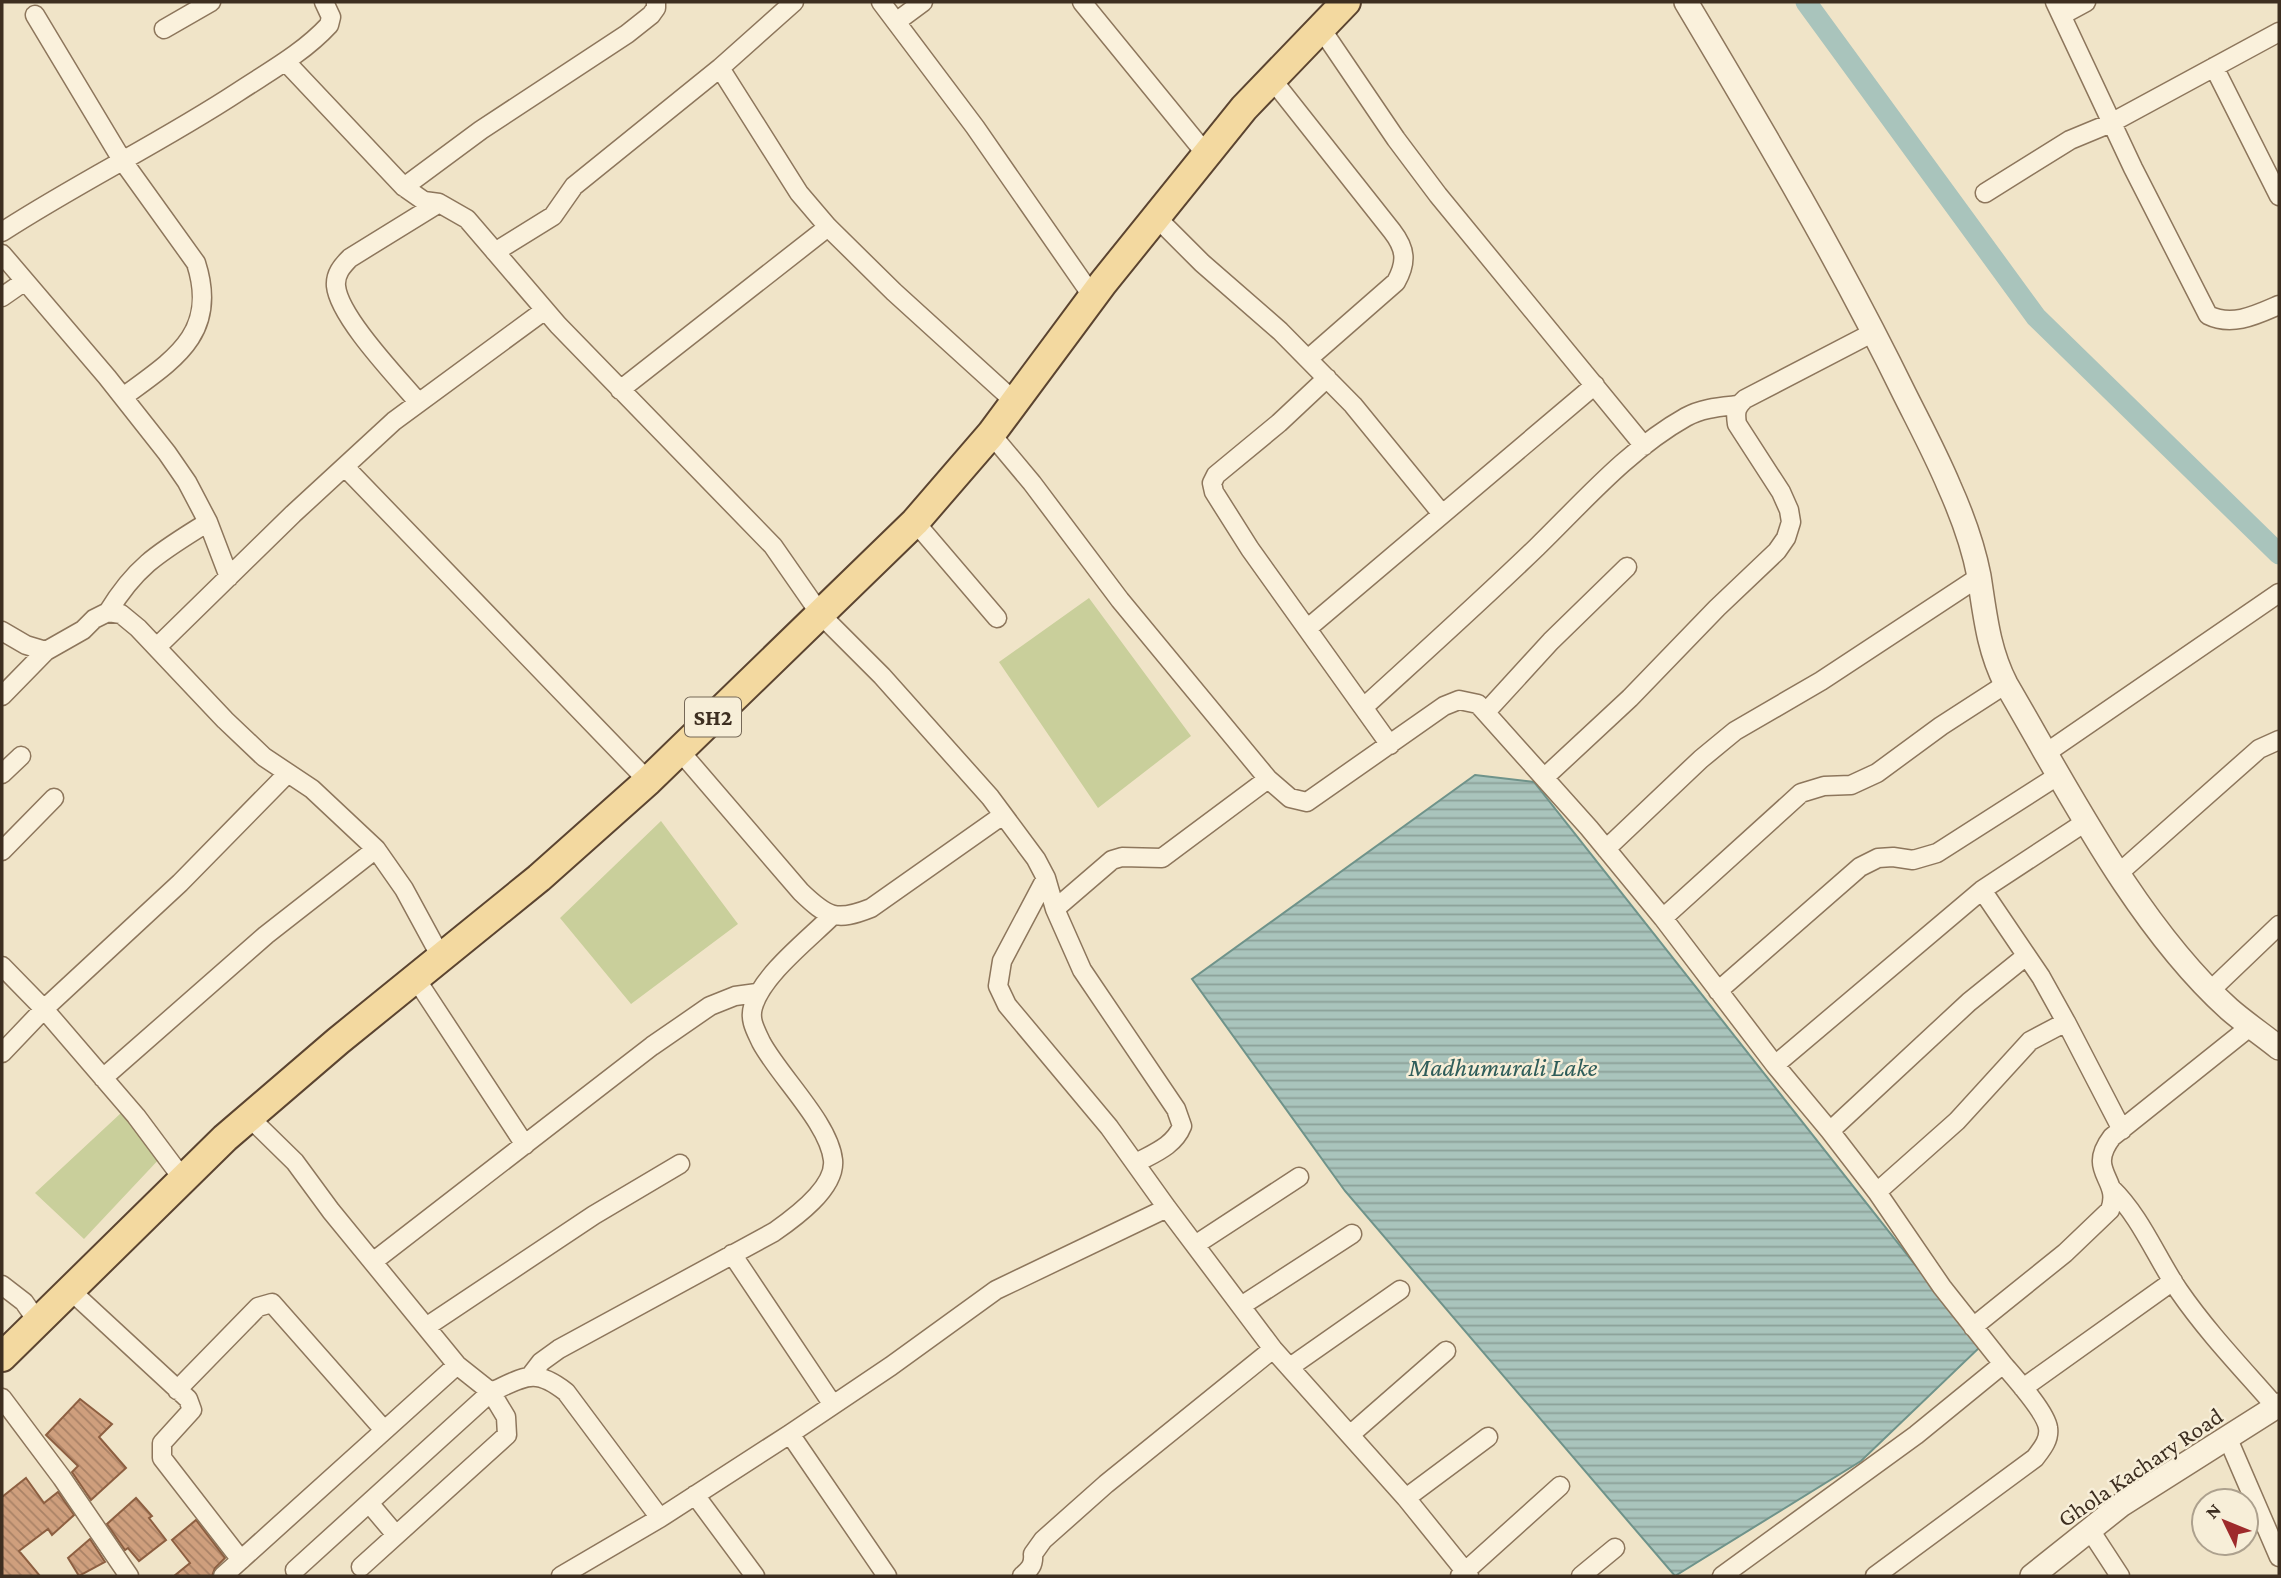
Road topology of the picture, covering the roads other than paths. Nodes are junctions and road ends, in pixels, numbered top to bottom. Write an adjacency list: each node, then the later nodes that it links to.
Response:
1 (211, 2): 15 (street)
2 (324, 2): 17 (street)
3 (656, 2): 24 (street)
4 (794, 2): 19 (street)
5 (881, 2): 13 (street)
6 (923, 2): 13 (street)
7 (1082, 2): 22 (street)
8 (1346, 2): 14 (main road, SH2)
9 (1686, 2): 38 (street)
10 (2086, 2): 11 (street)
11 (2058, 8): 21 (street)
12 (35, 15): 23 (street)
13 (896, 22): 35 (street)
14 (1320, 27): 20 (main road, SH2); 41 (street)
15 (164, 29)
16 (2279, 32): 18 (street)
17 (286, 62): 23 (street); 24 (street)
18 (2214, 67): 21 (street); 26 (street)
19 (720, 68): 29 (street); 31 (street)
20 (1271, 78): 22 (main road, SH2); 39 (street)
21 (2111, 122): 25 (street); 36 (street)
22 (1206, 154): 28 (main road, SH2)
23 (122, 160): 30 (street); 43 (street)
24 (404, 187): 27 (street)
25 (1985, 192)
26 (2279, 196)
27 (439, 203): 31 (street); 45 (street)
28 (1156, 217): 35 (main road, SH2); 39 (street)
29 (828, 227): 42 (street); 44 (street)
30 (2, 232)
31 (495, 252): 37 (street)
32 (2, 254): 33 (street)
33 (25, 281): 34 (street); 43 (street)
34 (2, 297)
35 (1093, 297): 44 (main road, SH2)
36 (2279, 305)
37 (545, 310): 42 (street); 45 (street)
38 (1874, 332): 46 (street); 55 (street)
39 (1308, 359): 40 (street)
40 (1327, 378): 50 (street); 60 (street)
41 (1595, 386): 48 (street); 50 (street)
42 (620, 390): 58 (street)
43 (124, 397): 51 (street)
44 (1014, 401): 47 (main road, SH2)
45 (418, 402): 49 (street)
46 (1738, 405): 48 (street); 76 (street)
47 (990, 434): 52 (main road, SH2); 77 (street)
48 (1644, 446): 66 (street)
49 (345, 467): 54 (street); 78 (street)
50 (1442, 514): 60 (street)
51 (208, 522): 54 (street); 57 (street)
52 (915, 522): 58 (main road, SH2); 59 (street)
53 (1626, 567): 67 (street)
54 (229, 576): 62 (street)
55 (1979, 577): 64 (street); 83 (street)
56 (2279, 593): 71 (street)
57 (108, 612): 62 (street); 63 (street)
58 (821, 615): 70 (main road, SH2); 80 (street)
59 (997, 618)
60 (1308, 628): 66 (street)
61 (2, 632): 63 (street)
62 (157, 647): 73 (street)
63 (46, 650): 65 (street)
64 (2006, 684): 71 (street); 90 (street)
65 (2, 696)
66 (1364, 707): 69 (street)
67 (1486, 712): 69 (street); 76 (street)
68 (2279, 740): 85 (street)
69 (1390, 745): 77 (street)
70 (679, 750): 78 (main road, SH2); 89 (street)
71 (2046, 753): 75 (street)
72 (21, 756): 74 (street)
73 (288, 773): 82 (street); 99 (street)
74 (2, 774)
75 (2059, 775): 81 (street); 97 (street)
76 (1545, 777): 83 (street)
77 (1268, 779): 88 (street)
78 (648, 780): 93 (main road, SH2)
79 (54, 798): 84 (street)
80 (1003, 815): 86 (street); 89 (street)
81 (2087, 821): 85 (street); 87 (street)
82 (376, 849): 93 (street); 104 (street)
83 (1606, 849): 90 (street)
84 (2, 851)
85 (2119, 873): 96 (street)
86 (1046, 878): 88 (street); 110 (street)
87 (1982, 890): 92 (street); 103 (street)
88 (1055, 909): 110 (street)
89 (833, 915): 98 (street)
90 (1663, 918): 97 (street)
91 (2279, 925): 96 (street)
92 (2026, 956): 100 (street); 107 (street)
93 (442, 959): 95 (main road, SH2)
94 (2, 966): 99 (street)
95 (416, 979): 105 (main road, SH2); 108 (street)
96 (2211, 990): 101 (street)
97 (1718, 991): 103 (street)
98 (758, 993): 108 (street); 118 (street)
99 (44, 1009): 102 (street); 104 (street)
100 (2066, 1021): 106 (street); 114 (street)
101 (2269, 1036): 106 (street)
102 (2, 1053)
103 (1775, 1065): 107 (street)
104 (103, 1078): 112 (street)
105 (249, 1117): 112 (main road, SH2); 119 (street)
106 (2122, 1130): 113 (street)
107 (1830, 1131): 114 (street)
108 (525, 1144): 119 (street)
109 (680, 1164): 126 (street)
110 (1136, 1164): 115 (street)
111 (1299, 1177): 117 (street)
112 (183, 1179): 122 (main road, SH2)
113 (2111, 1188): 120 (street); 127 (street)
114 (1877, 1192): 127 (street)
115 (1167, 1208): 117 (street); 139 (street)
116 (1352, 1234): 124 (street)
117 (1195, 1245): 124 (street)
118 (732, 1254): 134 (street); 139 (street)
119 (374, 1261): 126 (street)
120 (2173, 1280): 135 (street); 140 (street)
121 (2, 1284): 125 (street)
122 (70, 1290): 125 (main road, SH2); 136 (street)
123 (1400, 1290): 133 (street)
124 (1241, 1306): 128 (street)
125 (38, 1322): 130 (main road, SH2)
126 (426, 1326): 132 (street)
127 (1973, 1327): 131 (street)
128 (1273, 1349): 133 (street); 164 (street)
129 (1446, 1351): 143 (street)
130 (2, 1357)
131 (2003, 1364): 135 (street); 166 (street)
132 (457, 1365): 137 (street); 141 (street)
133 (1290, 1367): 143 (street)
134 (531, 1375): 137 (street); 150 (street)
135 (2023, 1388): 167 (street)
136 (177, 1390): 141 (street); 155 (street)
137 (491, 1392): 149 (street); 152 (street)
138 (2, 1398): 159 (street)
139 (833, 1405): 142 (street)
140 (2278, 1406): 145 (street, Ghola Kachary Road)
141 (384, 1430): 155 (street)
142 (790, 1434): 147 (street); 163 (street)
143 (1351, 1434): 148 (street)
144 (1488, 1437): 148 (street)
145 (2228, 1439): 151 (street, Ghola Kachary Road); 154 (street)
146 (1560, 1486): 158 (street)
147 (695, 1495): 150 (street); 162 (street)
148 (1406, 1498): 158 (street)
149 (369, 1503): 152 (street); 157 (street)
150 (660, 1518): 161 (street)
151 (2090, 1530): 168 (street, Ghola Kachary Road); 169 (street)
152 (396, 1535): 156 (street)
153 (1615, 1548): 165 (street)
154 (2279, 1557)
155 (241, 1560): 160 (street)
156 (361, 1567)
157 (295, 1570)
158 (1465, 1575)
159 (129, 1576)
160 (223, 1576)
161 (561, 1576)
162 (755, 1576)
163 (887, 1576)
164 (1022, 1576)
165 (1581, 1576)
166 (1722, 1576)
167 (1875, 1576)
168 (2032, 1576)
169 (2120, 1576)

